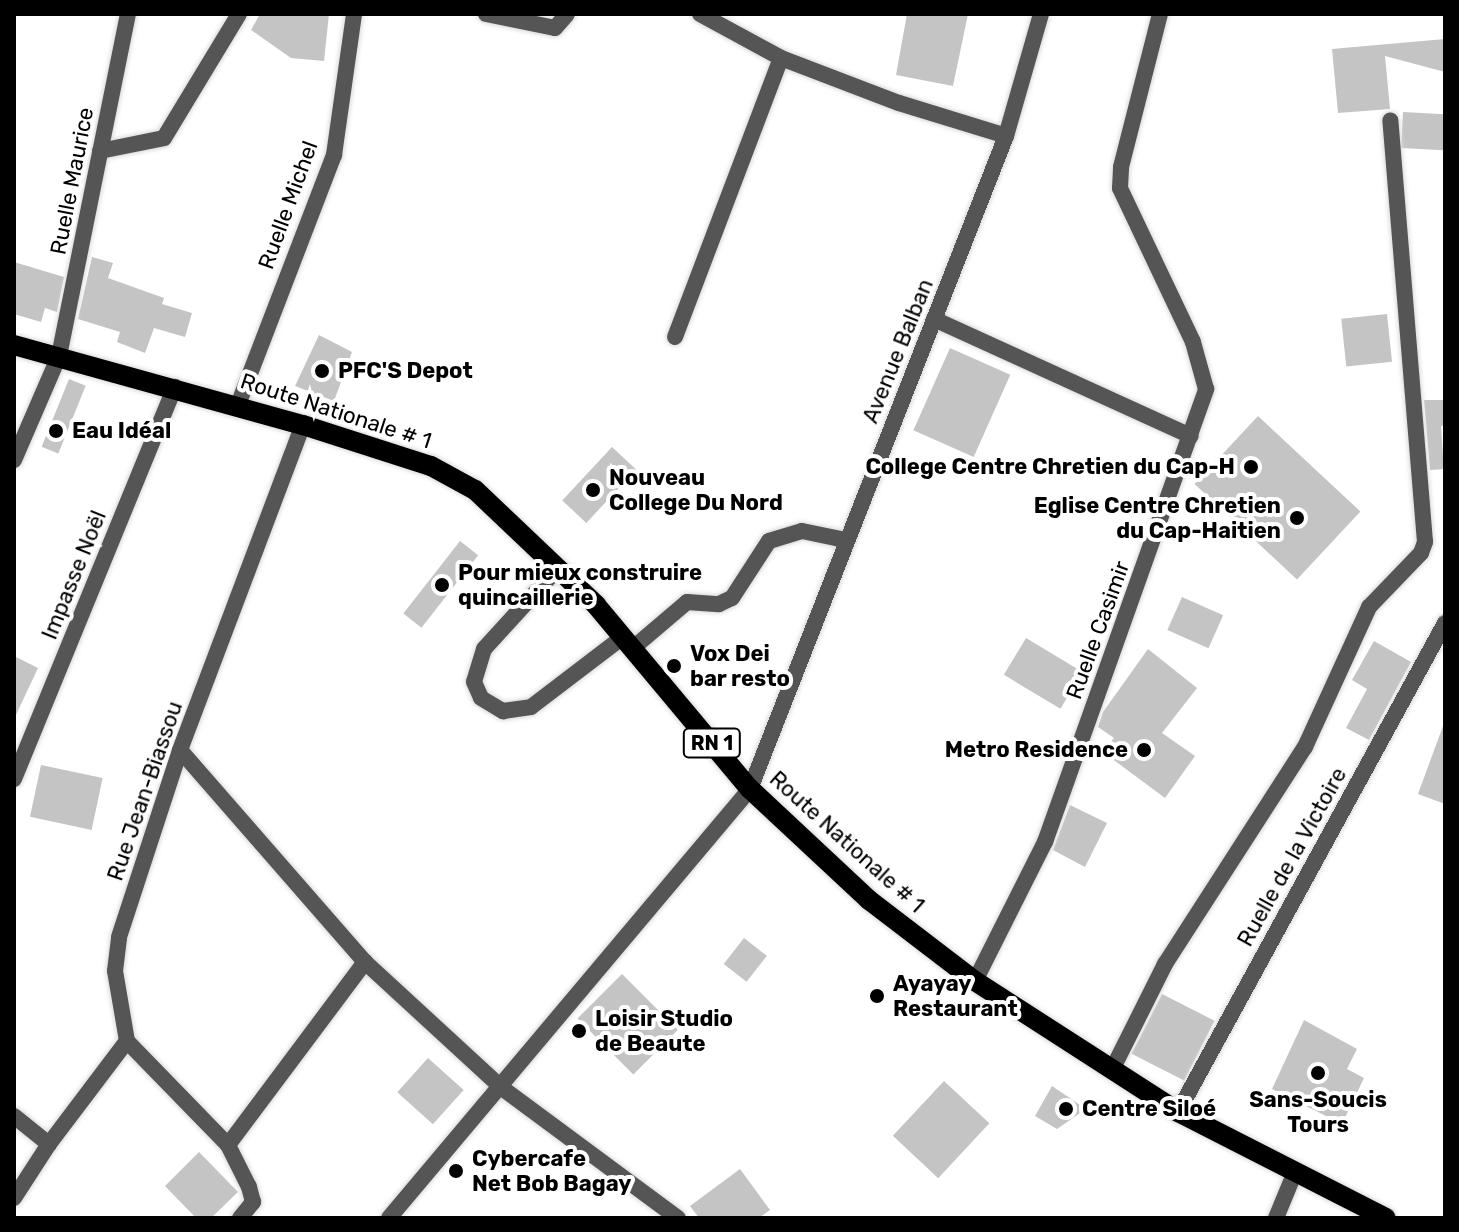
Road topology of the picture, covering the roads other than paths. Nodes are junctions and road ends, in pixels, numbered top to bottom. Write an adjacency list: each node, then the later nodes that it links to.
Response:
1 (128, 14): 12 (street, Ruelle Maurice)
2 (239, 14): 12 (street)
3 (354, 14): 18 (street, Ruelle Michel)
4 (486, 14): 5 (street)
5 (567, 14)
6 (700, 14): 9 (street)
7 (1041, 14): 11 (street, Avenue Balban)
8 (1160, 14): 20 (street, Ruelle Casimir)
9 (781, 58): 11 (street); 14 (street)
10 (1390, 120): 32 (street)
11 (1006, 136): 13 (street, Avenue Balban)
12 (100, 151): 16 (street, Ruelle Maurice)
13 (934, 319): 20 (street); 22 (street, Avenue Balban)
14 (675, 337)
15 (14, 345): 16 (main road, Route Nationale # 1 / RN 1)
16 (59, 356): 17 (main road, Route Nationale # 1 / RN 1); 21 (street, Ruelle Maurice)
17 (175, 387): 18 (main road, Route Nationale # 1 / RN 1); 27 (street, Impasse Noël)
18 (238, 405): 19 (main road, Route Nationale # 1 / RN 1)
19 (303, 425): 23 (main road, Route Nationale # 1 / RN 1); 26 (street, Rue Jean-Biassou)
20 (1191, 436): 30 (street, Ruelle Casimir)
21 (14, 460)
22 (846, 540): 25 (street); 28 (street, Avenue Balban)
23 (557, 569): 25 (main road, Route Nationale # 1 / RN 1); 25 (street)
24 (1445, 623): 34 (street, Ruelle de la Victoire)
25 (628, 642): 28 (main road, Route Nationale # 1 / RN 1)
26 (180, 750): 29 (street); 31 (street, Rue Jean-Biassou)
27 (14, 779)
28 (750, 789): 30 (main road, Route Nationale # 1 / RN 1); 33 (street, Avenue Balban)
29 (365, 962): 33 (street); 37 (street)
30 (975, 981): 32 (main road, Route Nationale # 1 / RN 1)
31 (127, 1041): 36 (street); 37 (street)
32 (1112, 1070): 34 (main road, Route Nationale # 1 / RN 1)
33 (502, 1088): 41 (street, Avenue Balban); 42 (street)
34 (1178, 1112): 38 (main road, Route Nationale # 1 / RN 1)
35 (14, 1116): 36 (street)
36 (49, 1144): 39 (street)
37 (228, 1145): 40 (street)
38 (1295, 1172): 43 (street); 44 (main road, Route Nationale # 1 / RN 1)
39 (14, 1198)
40 (240, 1218)
41 (389, 1218)
42 (678, 1218)
43 (1276, 1218)
44 (1386, 1218)

